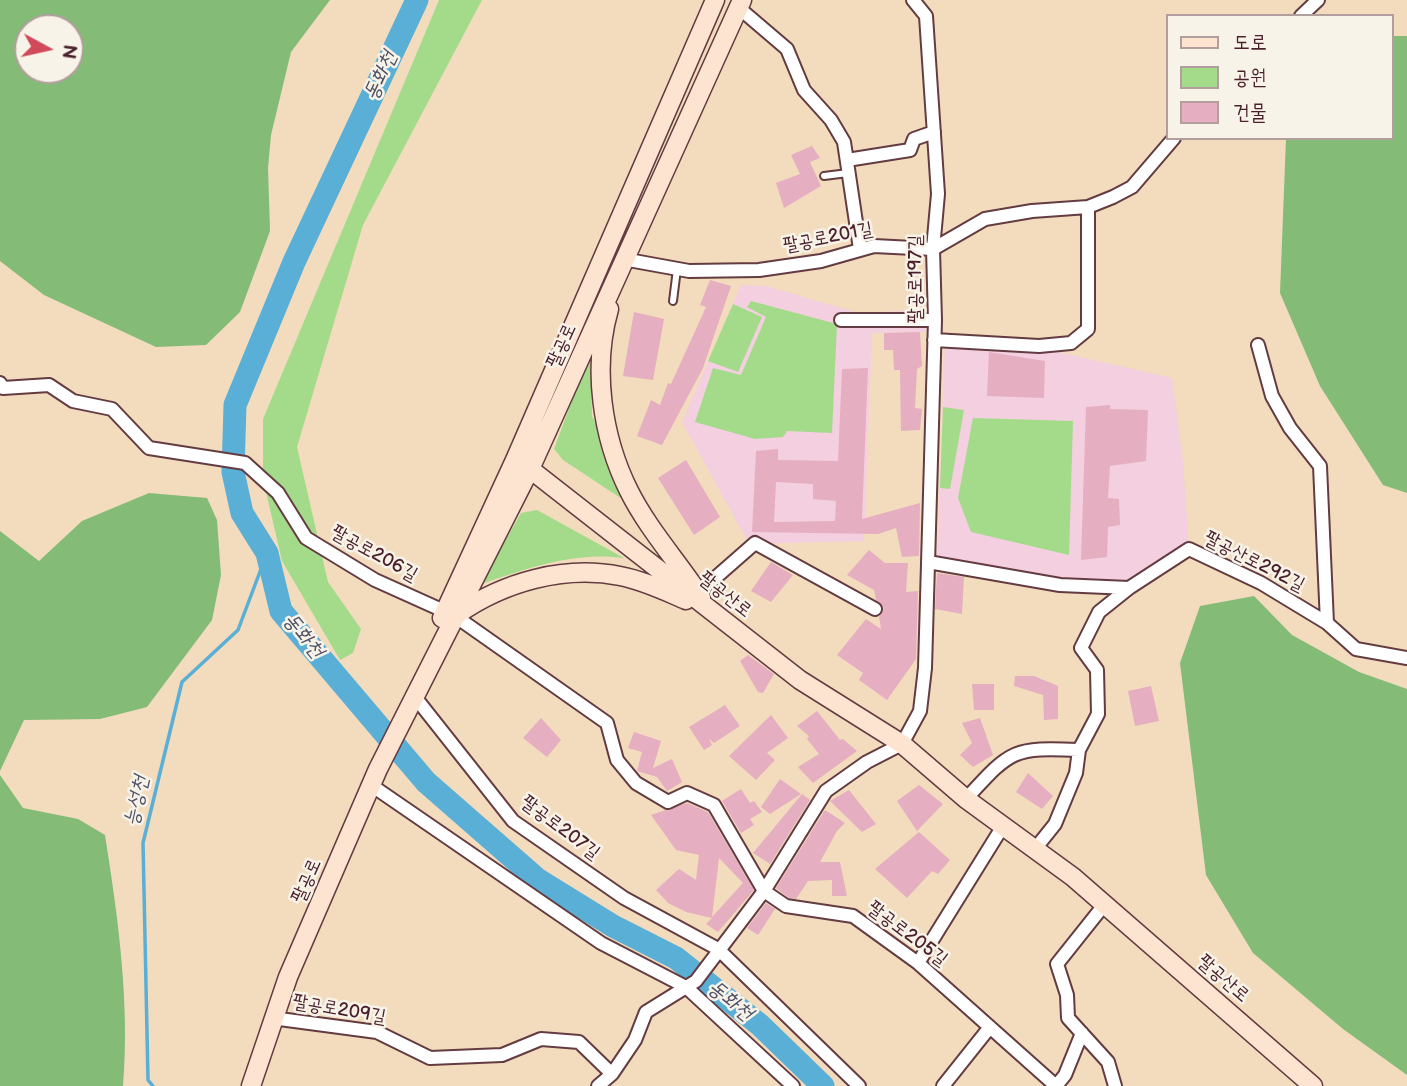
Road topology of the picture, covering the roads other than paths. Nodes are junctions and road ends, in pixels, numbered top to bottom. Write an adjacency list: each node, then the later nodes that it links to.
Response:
1 (715, 0): 21 (main road, 팔공로)
2 (913, 0): 6 (street, 팔공로197길)
3 (1318, 0): 5 (street)
4 (740, 4): 8 (street, 팔공로); 13 (main road, 팔공로)
5 (1303, 14)
6 (934, 132): 8 (street); 12 (street, 팔공로197길)
7 (1172, 140): 10 (street)
8 (847, 166): 9 (lane); 11 (street, 팔공로)
9 (824, 176)
10 (1088, 208): 12 (street); 18 (street)
11 (860, 249): 12 (street, 팔공로201길); 14 (street, 팔공로201길)
12 (933, 249): 17 (street, 팔공로197길)
13 (623, 259): 14 (street, 팔공로201길); 21 (main road, 팔공로); 24 (main road)
14 (677, 269): 15 (lane)
15 (673, 301)
16 (841, 320): 17 (street)
17 (935, 320): 18 (street, 팔공로197길)
18 (934, 340): 22 (street, 팔공로197길)
19 (1258, 345): 28 (street)
20 (0, 383): 27 (street, 팔공로206길)
21 (522, 465): 26 (main road, 팔공산로); 27 (main road, 팔공로)
22 (928, 562): 23 (street); 31 (street, 팔공로197길)
23 (1129, 588): 28 (street, 팔공산로292길); 32 (street, 팔공산로292길)
24 (698, 593): 25 (street); 26 (main road)
25 (875, 608)
26 (709, 609): 27 (main road); 31 (main road, 팔공산로)
27 (449, 614): 30 (main road, 팔공로); 37 (street)
28 (1326, 623): 29 (street, 팔공산로292길)
29 (1407, 658)
30 (415, 697): 33 (main road, 팔공로); 39 (street, 팔공로207길)
31 (902, 744): 34 (main road, 팔공산로); 37 (street)
32 (1079, 750): 34 (street); 36 (street, 팔공산로292길)
33 (375, 777): 41 (street); 42 (main road, 팔공로)
34 (966, 799): 35 (main road, 팔공산로)
35 (1003, 826): 36 (main road, 팔공산로); 40 (street)
36 (1035, 849): 38 (main road, 팔공산로)
37 (764, 891): 39 (street); 40 (street, 팔공로205길)
38 (1104, 905): 44 (street); 53 (main road, 팔공산로)
39 (717, 952): 41 (street); 49 (street, 팔공로207길)
40 (918, 963): 43 (street, 팔공로205길)
41 (691, 984): 45 (street); 48 (street)
42 (272, 1018): 45 (street, 팔공로209길); 46 (main road, 팔공로)
43 (990, 1027): 50 (street); 51 (street, 팔공로205길)
44 (1082, 1033): 51 (street); 52 (street)
45 (612, 1074): 47 (street)
46 (251, 1086)
47 (598, 1086)
48 (793, 1086)
49 (859, 1086)
50 (943, 1086)
51 (1056, 1086)
52 (1115, 1086)
53 (1312, 1086)

